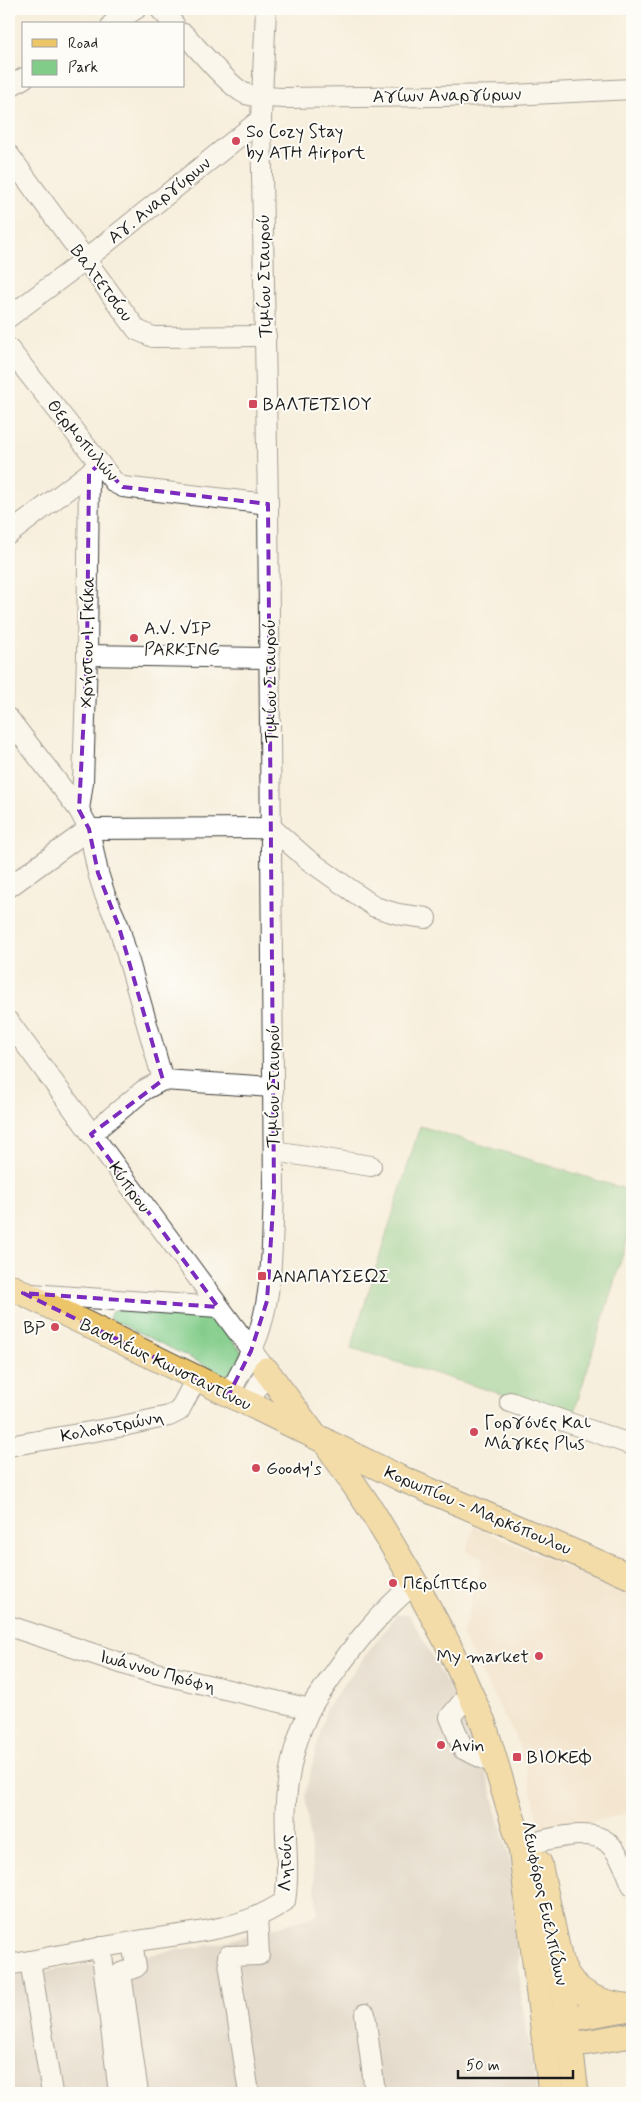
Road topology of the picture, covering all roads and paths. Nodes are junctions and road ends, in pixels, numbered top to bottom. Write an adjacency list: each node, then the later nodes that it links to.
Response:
1 (136, 9): 4 (street)
2 (160, 9): 5 (street)
3 (266, 9): 10 (street, Τιμίου Σταυρού)
4 (115, 22)
5 (172, 22)
6 (185, 35): 10 (street, Αγίων Αναργύρων)
7 (22, 79): 8 (street)
8 (9, 87)
9 (632, 89): 10 (street, Αγίων Αναργύρων)
10 (261, 96): 11 (street, Τιμίου Σταυρού)
11 (260, 118): 13 (street, Αγ. Αναργύρων); 15 (street, Τιμίου Σταυρού)
12 (9, 155): 13 (street, Βαλτετσίου)
13 (85, 260): 14 (street, Αγ. Αναργύρων); 15 (street, Βαλτετσίου)
14 (9, 317)
15 (266, 336): 18 (street, Τιμίου Σταυρού)
16 (9, 349): 17 (street, Θερμοπυλών)
17 (94, 469): 18 (street, Θερμοπυλών); 19 (street); 20 (street, Χρήστου Ι. Γκίκα)
18 (268, 504): 21 (street, Τιμίου Σταυρού)
19 (9, 534)
20 (88, 655): 21 (street); 23 (street, Χρήστου Ι. Γκίκα)
21 (269, 658): 24 (street, Τιμίου Σταυρού)
22 (9, 719): 23 (street)
23 (79, 810): 25 (street)
24 (272, 828): 25 (street); 27 (street); 30 (street, Τιμίου Σταυρού)
25 (89, 829): 26 (street); 29 (street)
26 (9, 887)
27 (426, 918)
28 (12, 1034): 31 (street, Κύπρου)
29 (163, 1080): 30 (street); 31 (street)
30 (273, 1087): 32 (street, Τιμίου Σταυρού)
31 (91, 1134): 35 (street, Κύπρου)
32 (274, 1151): 33 (street); 36 (street, Τιμίου Σταυρού)
33 (371, 1166)
34 (25, 1294): 35 (street); 37 (main road, Βασιλέως Κωνσταντίνου)
35 (218, 1307): 36 (street, Κύπρου)
36 (259, 1361): 38 (street, Τιμίου Σταυρού); 40 (main road, Λεωφόρος Ευελπίδων)
37 (196, 1379): 38 (main road, Βασιλέως Κωνσταντίνου); 42 (street, Κολοκοτρώνη)
38 (239, 1399): 40 (main road, Βασιλέως Κωνσταντίνου)
39 (510, 1402): 41 (street)
40 (320, 1438): 43 (main road, Κορωπίου - Μαρκόπουλου); 44 (main road, Λεωφόρος Ευελπίδων)
41 (632, 1445)
42 (9, 1446)
43 (632, 1577)
44 (415, 1584): 46 (main road, Λεωφόρος Ευελπίδων); 47 (street, Λητούς)
45 (9, 1626): 47 (street, Ιωάννου Πρόφη)
46 (470, 1693): 48 (main road, Λεωφόρος Ευελπίδων); 49 (street)
47 (310, 1709): 52 (street, Λητούς)
48 (483, 1722): 49 (main road, Λεωφόρος Ευελπίδων); 50 (main road, Λεωφόρος Ευελπίδων)
49 (495, 1764): 50 (main road, Λεωφόρος Ευελπίδων)
50 (528, 1845): 51 (street); 55 (main road, Λεωφόρος Ευελπίδων); 61 (main road, Λεωφόρος Ευελπίδων)
51 (632, 1886)
52 (257, 1916): 53 (street, Λητούς); 68 (street)
53 (132, 1942): 54 (street, Λητούς); 67 (street)
54 (101, 1947): 56 (street, Λητούς); 66 (street)
55 (559, 1956): 58 (main road); 60 (main road, Λεωφόρος Ευελπίδων)
56 (30, 1961): 57 (street, Λητούς); 65 (street)
57 (9, 1965)
58 (632, 2007): 60 (main road)
59 (366, 2014): 69 (street)
60 (567, 2020): 61 (main road); 63 (main road, Λεωφόρος Ευελπίδων)
61 (543, 2023): 63 (main road, Λεωφόρος Ευελπίδων)
62 (624, 2037): 63 (main road); 64 (main road)
63 (558, 2048): 64 (main road, Λεωφόρος Ευελπίδων); 70 (main road, Λεωφόρος Ευελπίδων)
64 (575, 2090)
65 (52, 2093)
66 (119, 2093)
67 (138, 2093)
68 (249, 2093)
69 (376, 2093)
70 (551, 2093)

